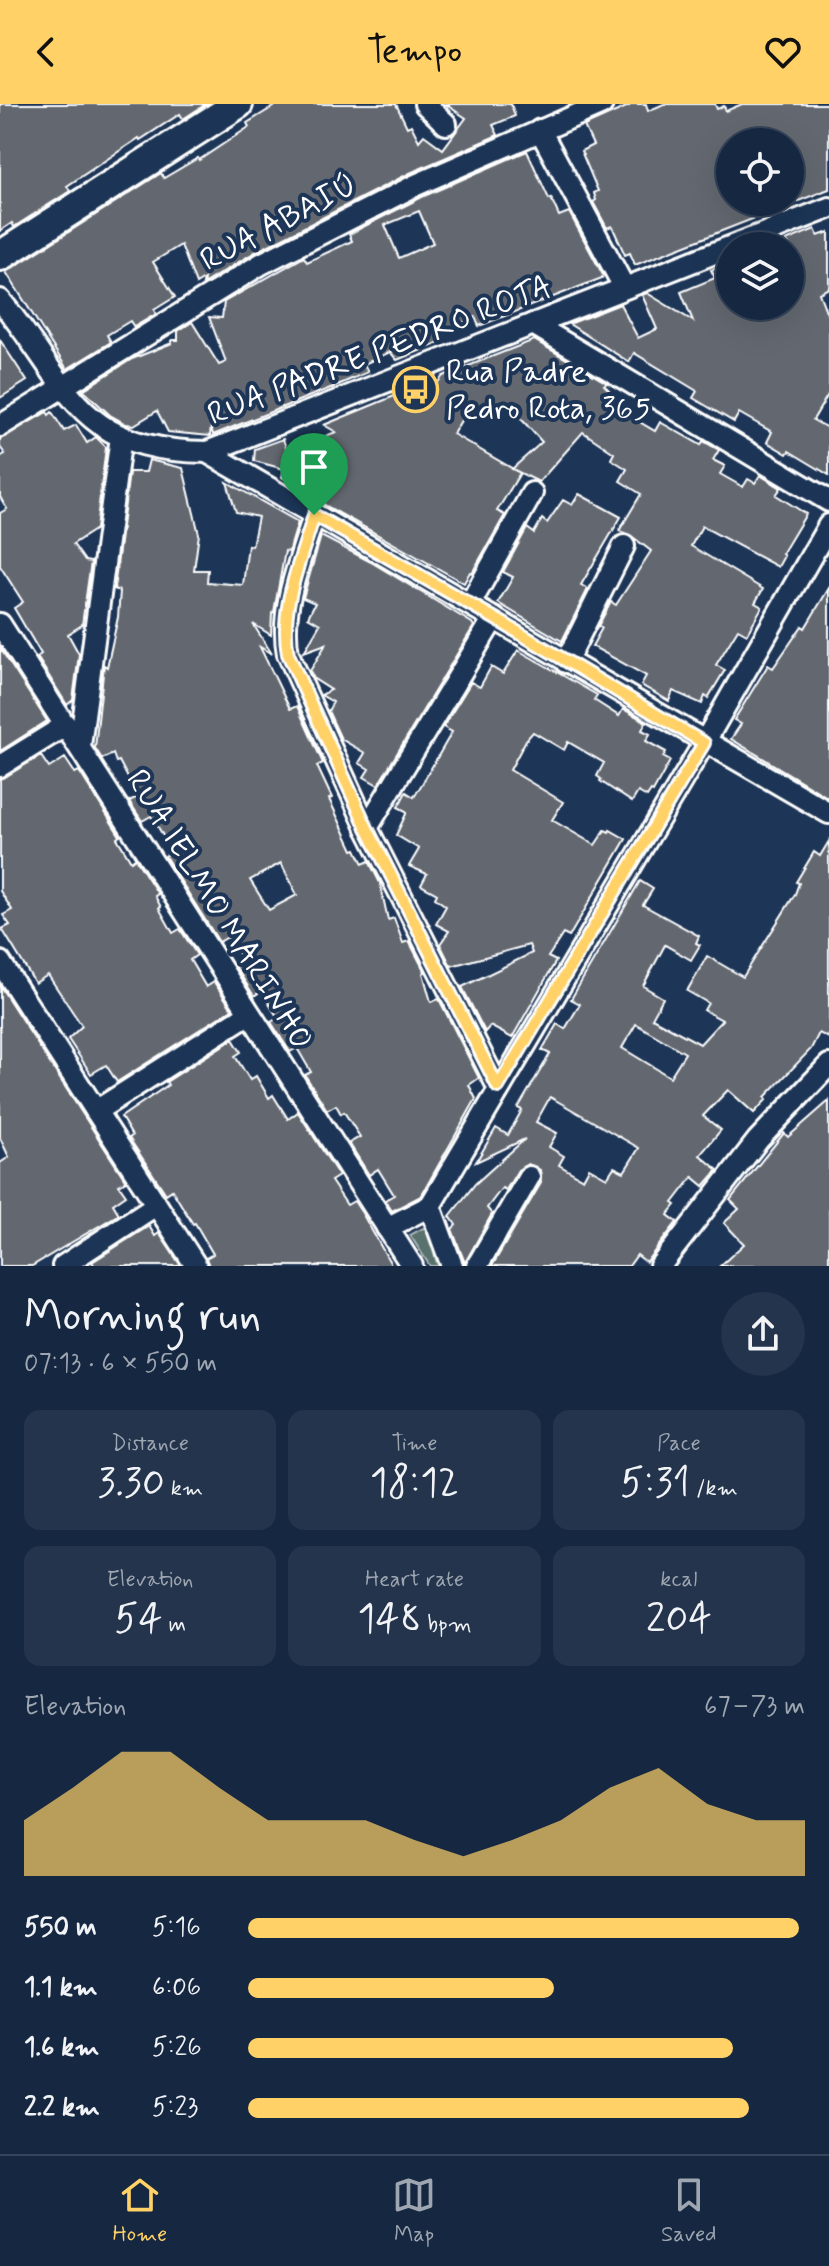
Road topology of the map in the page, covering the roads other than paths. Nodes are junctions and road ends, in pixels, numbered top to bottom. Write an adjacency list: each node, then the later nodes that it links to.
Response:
1 (425, 104): 4 (street)
2 (602, 104): 5 (street, RUA ABAIÚ)
3 (229, 106): 7 (street)
4 (446, 124)
5 (540, 130): 8 (street); 11 (street, RUA ABAIÚ)
6 (829, 208): 8 (street, RUA PADRE PEDRO ROTA)
7 (0, 256)
8 (624, 287): 10 (street, RUA PADRE PEDRO ROTA)
9 (0, 300): 11 (street, RUA PADRE PEDRO ROTA)
10 (533, 324): 14 (street, RUA PADRE PEDRO ROTA); 16 (street)
11 (62, 388): 12 (street, RUA ABAIÚ); 13 (street, RUA PADRE PEDRO ROTA)
12 (0, 426)
13 (121, 436): 14 (street, RUA PADRE PEDRO ROTA); 26 (street)
14 (207, 452): 17 (street)
15 (532, 493): 20 (street)
16 (829, 501)
17 (314, 515): 20 (street); 29 (street)
18 (829, 525): 25 (street)
19 (624, 546): 23 (street)
20 (470, 604): 21 (street)
21 (494, 618): 23 (street); 29 (street)
22 (0, 624): 24 (street, RUA IELMO MARINHO)
23 (566, 662): 25 (street)
24 (66, 725): 26 (street, RUA IELMO MARINHO); 27 (street)
25 (704, 743): 28 (street); 33 (street)
26 (80, 746): 31 (street, RUA IELMO MARINHO)
27 (0, 766)
28 (829, 813)
29 (367, 828): 33 (street)
30 (0, 962): 34 (street)
31 (248, 1014): 34 (street); 38 (street, RUA IELMO MARINHO)
32 (829, 1065): 44 (street)
33 (498, 1087): 37 (street)
34 (96, 1111): 36 (street)
35 (529, 1177): 43 (street)
36 (156, 1205): 39 (street); 40 (street)
37 (430, 1206): 38 (street); 42 (street)
38 (387, 1228): 41 (street, RUA IELMO MARINHO)
39 (63, 1266)
40 (196, 1266)
41 (412, 1266)
42 (452, 1266)
43 (477, 1266)
44 (660, 1266)

